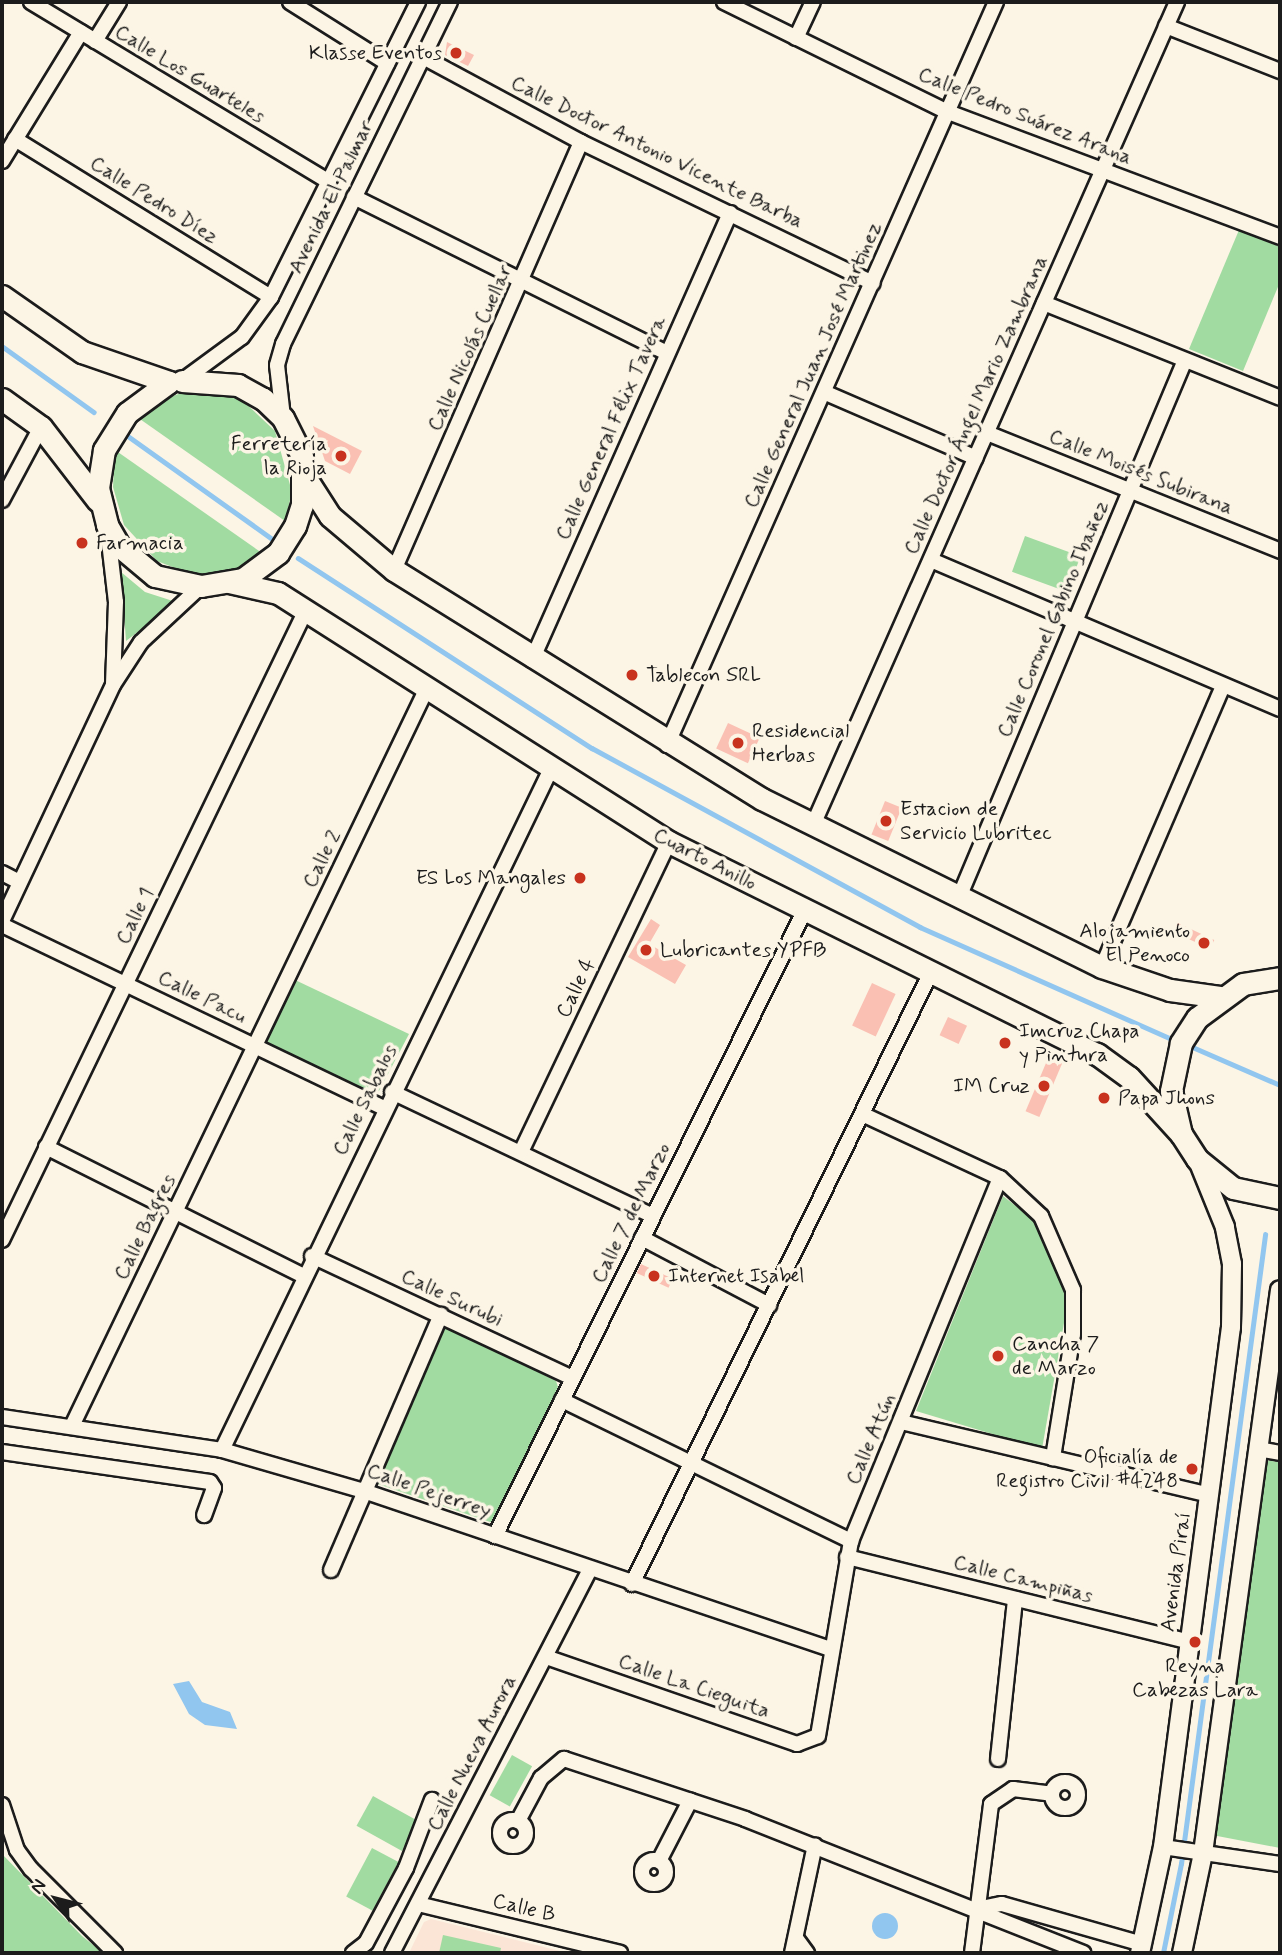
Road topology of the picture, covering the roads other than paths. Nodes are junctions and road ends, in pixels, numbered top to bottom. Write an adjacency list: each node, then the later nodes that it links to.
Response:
1 (31, 2): 11 (street, Calle Los Guarteles)
2 (119, 2): 13 (street)
3 (290, 2): 15 (street)
4 (418, 2): 15 (street, Avenida El Palmar)
5 (450, 2): 14 (street, Avenida El Palmar)
6 (724, 2): 12 (street, Calle Pedro Suárez Arana)
7 (813, 2): 12 (street)
8 (996, 2): 17 (street, Calle General Juan José Martinez)
9 (1177, 2): 10 (street, Calle Doctor Ángel Mario Zambrana)
10 (1166, 26): 16 (street); 21 (street, Calle Doctor Ángel Mario Zambrana)
11 (81, 32): 13 (street, Calle Los Guarteles); 18 (street)
12 (796, 38): 17 (street, Calle Pedro Suárez Arana)
13 (95, 40): 22 (street, Calle Los Guarteles)
14 (424, 57): 19 (street, Calle Doctor Antonio Vicente Barba); 23 (street, Avenida El Palmar)
15 (387, 63): 22 (street, Avenida El Palmar)
16 (1280, 71)
17 (948, 112): 21 (street, Calle Pedro Suárez Arana); 28 (street, Calle General Juan José Martinez)
18 (15, 139): 20 (street); 31 (street, Calle Pedro Díez)
19 (581, 142): 25 (street, Calle Doctor Antonio Vicente Barba); 29 (street, Calle Nicolás Cuellar)
20 (2, 161)
21 (1102, 170): 27 (street, Calle Pedro Suárez Arana); 32 (street, Calle Doctor Ángel Mario Zambrana)
22 (329, 182): 24 (street, Avenida El Palmar)
23 (354, 197): 26 (street, Avenida El Palmar); 29 (street)
24 (316, 209): 26 (street); 31 (street, Avenida El Palmar)
25 (730, 213): 28 (street, Calle Doctor Antonio Vicente Barba); 33 (street, Calle General Félix Tavera)
26 (342, 221): 39 (street, Avenida El Palmar)
27 (1280, 237)
28 (873, 283): 36 (street, Calle General Juan José Martinez)
29 (522, 285): 33 (street); 49 (street, Calle Nicolás Cuellar)
30 (2, 296): 35 (highway)
31 (271, 297): 35 (street, Avenida El Palmar)
32 (1044, 303): 34 (street); 41 (street, Calle Doctor Ángel Mario Zambrana)
33 (667, 354): 54 (street, Calle General Félix Tavera)
34 (1185, 360): 37 (street); 44 (street, Calle Coronel Gabino Ibañez)
35 (176, 382): 39 (highway); 46 (highway)
36 (825, 393): 42 (street); 59 (street, Calle General Juan José Martinez)
37 (1280, 398)
38 (2, 399): 40 (highway)
39 (283, 418): 43 (highway)
40 (41, 427): 45 (street); 46 (highway)
41 (987, 433): 42 (street, Calle Doctor Ángel Mario Zambrana); 44 (street, Calle Moisés Subirana)
42 (976, 458): 48 (street, Calle Doctor Ángel Mario Zambrana)
43 (305, 477): 49 (highway); 50 (highway)
44 (1130, 490): 47 (street, Calle Moisés Subirana); 53 (street, Calle Coronel Gabino Ibañez)
45 (2, 499)
46 (104, 516): 51 (highway); 55 (street)
47 (1280, 551)
48 (931, 560): 53 (street); 61 (street, Calle Doctor Ángel Mario Zambrana)
49 (394, 570): 54 (highway)
50 (229, 582): 51 (highway); 52 (highway, Cuarto Anillo)
51 (201, 586): 55 (street)
52 (306, 610): 57 (highway, Cuarto Anillo); 71 (street, Calle 1)
53 (1074, 621): 56 (street); 65 (street, Calle Coronel Gabino Ibañez)
54 (532, 660): 59 (highway)
55 (113, 685): 64 (street)
56 (1223, 686): 58 (street); 68 (street)
57 (426, 690): 60 (highway, Cuarto Anillo); 73 (street, Calle 2)
58 (1280, 709)
59 (667, 745): 61 (highway)
60 (550, 771): 62 (highway, Cuarto Anillo); 74 (street, Calle Sabalos)
61 (813, 825): 65 (highway)
62 (669, 842): 66 (highway, Cuarto Anillo); 79 (street, Calle 4)
63 (2, 873): 64 (street)
64 (18, 881): 67 (street)
65 (960, 895): 68 (highway)
66 (805, 910): 69 (highway, Cuarto Anillo); 85 (street, Calle 7 de Marzo)
67 (2, 923): 71 (street, Calle Pacu)
68 (1102, 967): 72 (highway)
69 (931, 972): 76 (street); 77 (highway, Cuarto Anillo)
70 (1277, 975): 72 (highway)
71 (125, 983): 73 (street, Calle Pacu); 78 (street, Calle 1)
72 (1220, 996): 77 (highway)
73 (256, 1046): 75 (street, Calle Pacu); 84 (street, Calle Bagres)
74 (392, 1091): 75 (street, Calle Sabalos); 79 (street)
75 (384, 1108): 88 (street, Calle Sabalos)
76 (862, 1114): 81 (street); 91 (street)
77 (1181, 1134): 80 (highway)
78 (46, 1147): 83 (street, Calle 1); 84 (street)
79 (521, 1152): 85 (street)
80 (1197, 1160): 82 (highway); 106 (main road, Avenida Piraí)
81 (1000, 1178): 97 (street, Calle Atún); 103 (street)
82 (1280, 1198)
83 (9, 1208): 87 (street, Calle 1)
84 (176, 1212): 89 (street); 98 (street, Calle Bagres)
85 (653, 1216): 86 (street, Calle 7 de Marzo)
86 (642, 1238): 91 (street); 94 (street, Calle 7 de Marzo)
87 (2, 1240)
88 (312, 1256): 89 (street, Calle Sabalos); 92 (street, Calle Surubi)
89 (302, 1275): 100 (street, Calle Sabalos)
90 (1280, 1290): 93 (main road)
91 (769, 1305): 104 (street)
92 (441, 1315): 94 (street, Calle Surubi); 105 (street)
93 (1276, 1345): 99 (main road)
94 (573, 1378): 95 (street, Calle 7 de Marzo)
95 (562, 1400): 104 (street); 108 (street, Calle 7 de Marzo)
96 (2, 1417): 98 (street, Calle Pejerrey)
97 (901, 1422): 103 (street); 109 (street, Calle Atún)
98 (72, 1426): 100 (street, Calle Pejerrey)
99 (1258, 1449): 102 (street); 127 (main road)
100 (222, 1450): 105 (street, Calle Pejerrey)
101 (2, 1452): 107 (street)
102 (1280, 1452)
103 (1053, 1458): 106 (street)
104 (692, 1462): 109 (street); 113 (street)
105 (361, 1490): 108 (street, Calle Pejerrey); 111 (street)
106 (1210, 1495): 115 (main road, Avenida Piraí)
107 (204, 1515)
108 (495, 1536): 112 (street, Calle Pejerrey)
109 (851, 1541): 110 (street, Calle Atún)
110 (847, 1558): 114 (street, Calle Campiñas); 116 (street, Calle Atún)
111 (331, 1570)
112 (590, 1571): 113 (street, Calle Pejerrey); 117 (street, Calle Nueva Aurora)
113 (632, 1584): 116 (street, Calle Pejerrey)
114 (1015, 1599): 115 (street, Calle Campiñas); 119 (street)
115 (1189, 1642): 126 (main road, Avenida Piraí)
116 (831, 1649): 118 (street, Calle Atún)
117 (545, 1657): 118 (street, Calle La Cieguita); 130 (street, Calle Nueva Aurora)
118 (822, 1726)
119 (998, 1759)
120 (1052, 1794): 131 (street)
121 (432, 1800): 135 (street)
122 (690, 1801): 124 (street); 125 (street); 128 (street)
123 (2, 1805): 134 (street)
124 (518, 1821)
125 (815, 1845): 131 (street); 132 (street)
126 (1167, 1847): 127 (street); 133 (main road, Avenida Piraí)
127 (1198, 1852): 129 (street); 142 (main road)
128 (659, 1861)
129 (1280, 1864)
130 (418, 1903): 136 (street, Calle Nueva Aurora); 137 (street, Calle B)
131 (981, 1908): 133 (street); 140 (street); 141 (street)
132 (796, 1938): 138 (street); 139 (street)
133 (1141, 1949)
134 (115, 1953)
135 (353, 1953)
136 (392, 1953)
137 (620, 1953)
138 (792, 1953)
139 (807, 1953)
140 (972, 1953)
141 (1083, 1953)
142 (1182, 1953)

